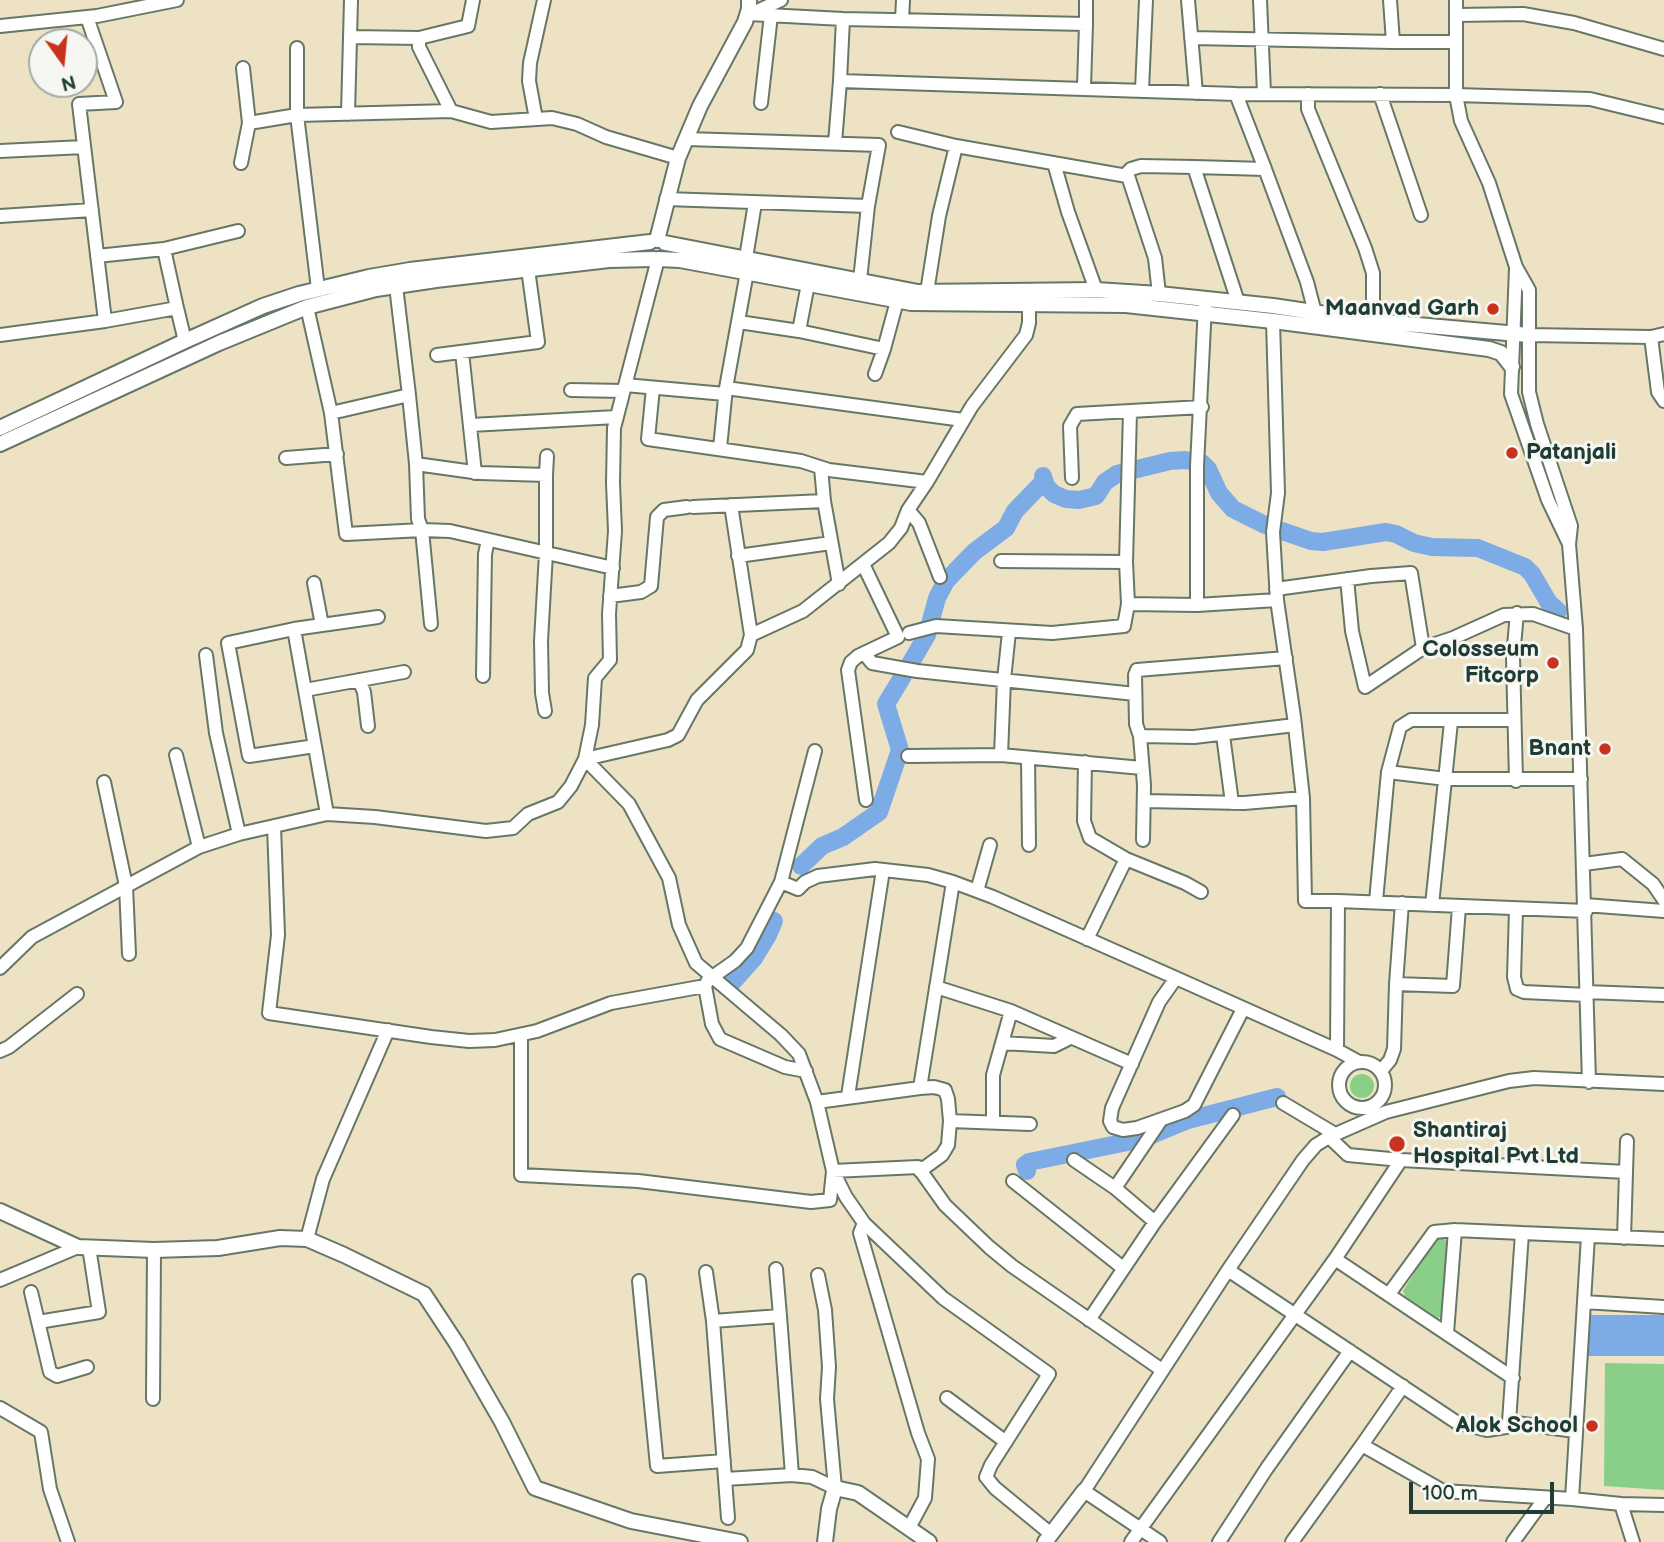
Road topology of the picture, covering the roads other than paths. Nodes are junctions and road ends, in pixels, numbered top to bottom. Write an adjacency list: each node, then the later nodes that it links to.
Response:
1 (177, 0): 17 (street)
2 (351, 0): 22 (street)
3 (473, 0): 23 (street)
4 (544, 0): 45 (street)
5 (781, 0): 13 (street)
6 (903, 0): 19 (street)
7 (1086, 0): 20 (street)
8 (1146, 0): 33 (street)
9 (1188, 0): 24 (street)
10 (1260, 0): 25 (street)
11 (1391, 0): 26 (street)
12 (1456, 0): 16 (street)
13 (748, 7): 15 (street); 48 (street)
14 (1522, 7): 16 (street); 29 (street)
15 (771, 15): 18 (street); 40 (street)
16 (1456, 15): 27 (street)
17 (87, 17): 21 (street); 51 (street)
18 (844, 19): 19 (street); 31 (street)
19 (902, 20): 20 (street)
20 (1086, 24): 32 (street)
21 (0, 26)
22 (351, 37): 23 (street); 42 (street)
23 (419, 38): 41 (street)
24 (1191, 38): 25 (street); 34 (street)
25 (1262, 40): 26 (street); 35 (street)
26 (1393, 42): 27 (street)
27 (1456, 42): 39 (street)
28 (297, 48): 43 (street)
29 (1664, 49)
30 (243, 68): 46 (street)
31 (840, 81): 32 (street); 49 (street)
32 (1084, 88): 33 (street)
33 (1143, 90): 34 (street)
34 (1196, 93): 36 (street)
35 (1264, 93): 36 (street); 37 (street)
36 (1236, 94): 57 (street)
37 (1308, 94): 38 (street); 88 (street)
38 (1380, 94): 39 (street); 63 (street)
39 (1456, 95): 44 (street); 92 (street)
40 (761, 103)
41 (451, 111): 42 (street); 45 (street)
42 (348, 114): 43 (street)
43 (297, 115): 46 (street); 75 (street)
44 (1664, 117)
45 (536, 118): 53 (street)
46 (248, 123): 54 (street)
47 (898, 132): 50 (street)
48 (686, 139): 49 (street); 53 (street)
49 (835, 143): 61 (street)
50 (956, 146): 55 (street); 77 (street)
51 (84, 147): 52 (street); 62 (street)
52 (0, 151)
53 (678, 158): 59 (street)
54 (241, 163)
55 (1054, 163): 58 (street); 76 (street)
56 (1194, 167): 57 (street); 58 (street); 81 (street)
57 (1265, 169): 85 (street)
58 (1126, 176): 78 (street)
59 (666, 199): 60 (street); 66 (street)
60 (755, 203): 61 (street); 70 (street)
61 (868, 206): 72 (street)
62 (92, 210): 64 (street); 68 (street)
63 (1421, 215)
64 (0, 216)
65 (238, 231): 67 (street)
66 (657, 242): 69 (street); 70 (street); 75 (street)
67 (164, 249): 68 (street); 84 (street)
68 (97, 256): 86 (street)
69 (656, 259): 70 (street); 71 (street); 100 (street)
70 (746, 265): 72 (street); 73 (street); 89 (street)
71 (528, 269): 74 (street); 96 (street)
72 (860, 280): 77 (street)
73 (808, 284): 80 (street); 90 (street)
74 (396, 286): 83 (street); 104 (street)
75 (318, 289): 94 (street)
76 (1096, 290): 78 (street); 79 (street)
77 (927, 292): 79 (street)
78 (1159, 294): 82 (street)
79 (1029, 297): 80 (street); 82 (street); 110 (street)
80 (897, 301): 95 (street)
81 (1238, 302): 82 (street); 85 (street)
82 (1205, 306): 87 (street); 106 (street)
83 (307, 307): 108 (street); 113 (street)
84 (177, 308): 86 (street); 94 (street)
85 (1315, 313): 88 (street)
86 (105, 321): 91 (street)
87 (1273, 321): 98 (street); 141 (street)
88 (1373, 321): 92 (street)
89 (739, 322): 90 (street); 103 (street)
90 (799, 331): 95 (street)
91 (0, 335)
92 (1522, 335): 93 (street); 98 (street); 130 (street)
93 (1658, 335): 105 (street)
94 (185, 341): 112 (street)
95 (884, 349): 99 (street)
96 (462, 352): 97 (street); 111 (street)
97 (437, 355)
98 (1512, 367): 130 (street)
99 (875, 374)
100 (624, 388): 101 (street); 102 (street); 109 (street)
101 (653, 388): 103 (street); 114 (street)
102 (572, 390)
103 (726, 391): 110 (street); 114 (street)
104 (409, 395): 108 (street); 118 (street)
105 (1664, 401)
106 (1202, 407): 107 (street); 144 (street)
107 (1130, 412): 122 (street); 134 (street)
108 (331, 413): 115 (street)
109 (616, 417): 111 (street); 136 (street)
110 (963, 420): 123 (street)
111 (471, 425): 120 (street)
112 (0, 428)
113 (0, 444)
114 (720, 448): 119 (street)
115 (337, 454): 117 (street); 127 (street)
116 (547, 456): 121 (street)
117 (286, 458)
118 (416, 464): 120 (street); 127 (street)
119 (821, 468): 123 (street); 124 (street)
120 (475, 472): 121 (street)
121 (546, 475): 131 (street)
122 (1072, 478)
123 (927, 482): 126 (street)
124 (824, 501): 125 (street); 129 (street)
125 (731, 505): 132 (street); 142 (street)
126 (908, 510): 135 (street); 137 (street)
127 (422, 530): 128 (street); 147 (street)
128 (488, 540): 131 (street); 159 (street)
129 (831, 543): 132 (street); 140 (street)
130 (1569, 544): 150 (street)
131 (546, 553): 136 (street); 164 (street)
132 (738, 556): 153 (street)
133 (1001, 561): 134 (street)
134 (1126, 562): 143 (street)
135 (863, 564): 140 (street); 155 (street)
136 (612, 568): 142 (street)
137 (940, 577)
138 (1347, 579): 141 (street); 154 (street); 154 (street)
139 (314, 583): 148 (street)
140 (839, 584): 153 (street)
141 (1277, 595): 144 (street); 157 (street)
142 (610, 596): 177 (street)
143 (1128, 604): 144 (street); 151 (street)
144 (1197, 605)
145 (1517, 613): 150 (street); 154 (street); 165 (street)
146 (377, 617): 148 (street)
147 (430, 624)
148 (322, 625): 149 (street)
149 (293, 629): 162 (street); 171 (street)
150 (1576, 629): 182 (street)
151 (1009, 632): 152 (street); 161 (street)
152 (909, 633)
153 (751, 635): 177 (street)
154 (1423, 648)
155 (864, 653): 161 (street); 186 (street)
156 (206, 655): 191 (street)
157 (1286, 658): 163 (street); 167 (street)
158 (404, 672): 160 (street)
159 (483, 676)
160 (359, 680): 162 (street); 168 (street)
161 (1004, 680): 163 (street); 174 (street)
162 (304, 690): 171 (street)
163 (1135, 694): 170 (street)
164 (545, 711)
165 (1514, 720): 166 (street); 183 (street)
166 (1451, 722): 180 (street); 181 (street)
167 (1295, 725): 169 (street); 185 (street)
168 (368, 726)
169 (1223, 734): 170 (street); 188 (street)
170 (1140, 736): 179 (street)
171 (315, 746): 189 (street)
172 (816, 751): 200 (street)
173 (176, 755): 195 (street)
174 (1001, 755): 175 (street); 176 (street)
175 (908, 756)
176 (1028, 758): 178 (street); 194 (street)
177 (585, 759): 189 (street); 217 (street)
178 (1085, 762): 179 (street); 196 (street)
179 (1142, 768): 187 (street)
180 (1388, 772): 181 (street); 206 (street)
181 (1446, 779): 183 (street); 208 (street)
182 (1581, 779): 183 (street); 197 (street)
183 (1516, 781)
184 (104, 782): 201 (street)
185 (1303, 798): 188 (street); 205 (street)
186 (866, 800)
187 (1144, 801): 188 (street); 192 (street)
188 (1233, 803)
189 (327, 814): 190 (street)
190 (274, 826): 191 (street); 226 (street)
191 (239, 834): 195 (street)
192 (1143, 840)
193 (990, 845): 202 (street)
194 (1029, 845)
195 (199, 847): 201 (street)
196 (1126, 859): 203 (street); 213 (street)
197 (1584, 864): 204 (street); 210 (street)
198 (883, 870): 199 (street); 200 (street); 239 (street)
199 (953, 881): 202 (street); 219 (street)
200 (781, 882): 217 (street)
201 (126, 886): 214 (street); 215 (street)
202 (977, 891): 213 (street)
203 (1200, 891)
204 (1664, 900)
205 (1338, 901): 206 (street); 230 (street)
206 (1376, 901): 207 (street)
207 (1402, 903): 208 (street); 218 (street)
208 (1432, 905): 209 (street)
209 (1459, 907): 211 (street); 218 (street)
210 (1586, 908): 211 (street); 212 (street); 222 (street)
211 (1516, 909): 222 (street)
212 (1664, 911)
213 (1087, 939): 216 (street)
214 (129, 954)
215 (0, 968)
216 (1176, 978): 224 (street); 233 (street)
217 (709, 982): 227 (street); 234 (street); 234 (street)
218 (1396, 984): 235 (street)
219 (936, 987): 225 (street); 238 (street)
220 (1664, 987): 223 (street)
221 (77, 994): 231 (street)
222 (1586, 994): 223 (street); 236 (street)
223 (1664, 995)
224 (1243, 1009): 230 (street); 247 (street)
225 (1011, 1011): 228 (street); 229 (street)
226 (387, 1030): 227 (street); 263 (street)
227 (521, 1036): 252 (street)
228 (1070, 1038): 229 (street); 233 (street)
229 (1002, 1043): 245 (street)
230 (1336, 1050): 232 (street)
231 (0, 1051)
232 (1359, 1062): 235 (street); 242 (street)
233 (1132, 1064): 247 (street)
234 (806, 1071): 240 (street)
235 (1381, 1071): 242 (street)
236 (1589, 1082): 237 (street); 242 (street)
237 (1664, 1084)
238 (920, 1088): 239 (street); 244 (street)
239 (848, 1096): 240 (street)
240 (817, 1102): 252 (street)
241 (1283, 1103): 248 (street)
242 (1382, 1107): 248 (street)
243 (1233, 1115): 258 (street)
244 (950, 1121): 245 (street); 253 (street)
245 (993, 1122): 246 (street)
246 (1030, 1124)
247 (1154, 1130): 256 (street)
248 (1332, 1135): 251 (street); 271 (street)
249 (1627, 1141): 254 (street)
250 (1074, 1160): 256 (street)
251 (1401, 1160): 254 (street); 268 (street)
252 (833, 1171): 253 (street); 259 (street)
253 (920, 1171): 282 (street)
254 (1626, 1172): 264 (street)
255 (1013, 1181): 269 (street)
256 (1115, 1188): 258 (street)
257 (0, 1211): 266 (street)
258 (1155, 1222): 269 (street)
259 (864, 1223): 296 (street); 308 (street)
260 (1455, 1230): 261 (street); 277 (street); 285 (street)
261 (1522, 1233): 262 (street); 289 (street)
262 (1588, 1236): 264 (street); 278 (street)
263 (307, 1238): 267 (street); 313 (street)
264 (1624, 1238): 265 (street)
265 (1664, 1239)
266 (83, 1247): 267 (street); 274 (street); 284 (street)
267 (154, 1251): 292 (street)
268 (1335, 1259): 277 (street); 280 (street)
269 (1123, 1268): 282 (street)
270 (776, 1269): 281 (street)
271 (1228, 1270): 280 (street); 288 (street)
272 (706, 1272): 283 (street)
273 (818, 1275): 301 (street)
274 (0, 1280)
275 (639, 1281): 298 (street)
276 (31, 1292): 284 (street)
277 (1389, 1294): 285 (street)
278 (1584, 1302): 279 (street); 295 (street)
279 (1664, 1307)
280 (1296, 1314): 286 (street); 309 (street)
281 (780, 1316): 283 (street); 299 (street)
282 (1089, 1320): 288 (street)
283 (713, 1321): 298 (street)
284 (38, 1322): 287 (street)
285 (1447, 1333): 289 (street)
286 (1350, 1351): 290 (street); 318 (street)
287 (87, 1367)
288 (1162, 1370): 302 (street)
289 (1513, 1378): 294 (street)
290 (1403, 1386): 294 (street); 297 (street)
291 (947, 1398): 296 (street)
292 (153, 1399)
293 (0, 1408): 312 (street)
294 (1509, 1422): 295 (street)
295 (1575, 1431): 304 (street)
296 (1006, 1442): 310 (street)
297 (1362, 1445): 303 (street); 319 (street)
298 (724, 1461): 300 (street)
299 (792, 1475): 300 (street); 301 (street)
300 (725, 1479): 307 (street)
301 (835, 1488): 308 (street); 314 (street)
302 (1084, 1491): 309 (street); 310 (street)
303 (1545, 1498): 304 (street); 311 (street)
304 (1572, 1499): 305 (street)
305 (1621, 1504): 306 (street); 320 (street)
306 (1664, 1505)
307 (728, 1518)
308 (909, 1528): 315 (street)
309 (1140, 1529): 316 (street); 317 (street)
310 (1048, 1538)
311 (1518, 1540)
312 (68, 1542)
313 (740, 1542)
314 (825, 1542)
315 (929, 1542)
316 (1131, 1542)
317 (1160, 1542)
318 (1219, 1542)
319 (1292, 1542)
320 (1633, 1542)

